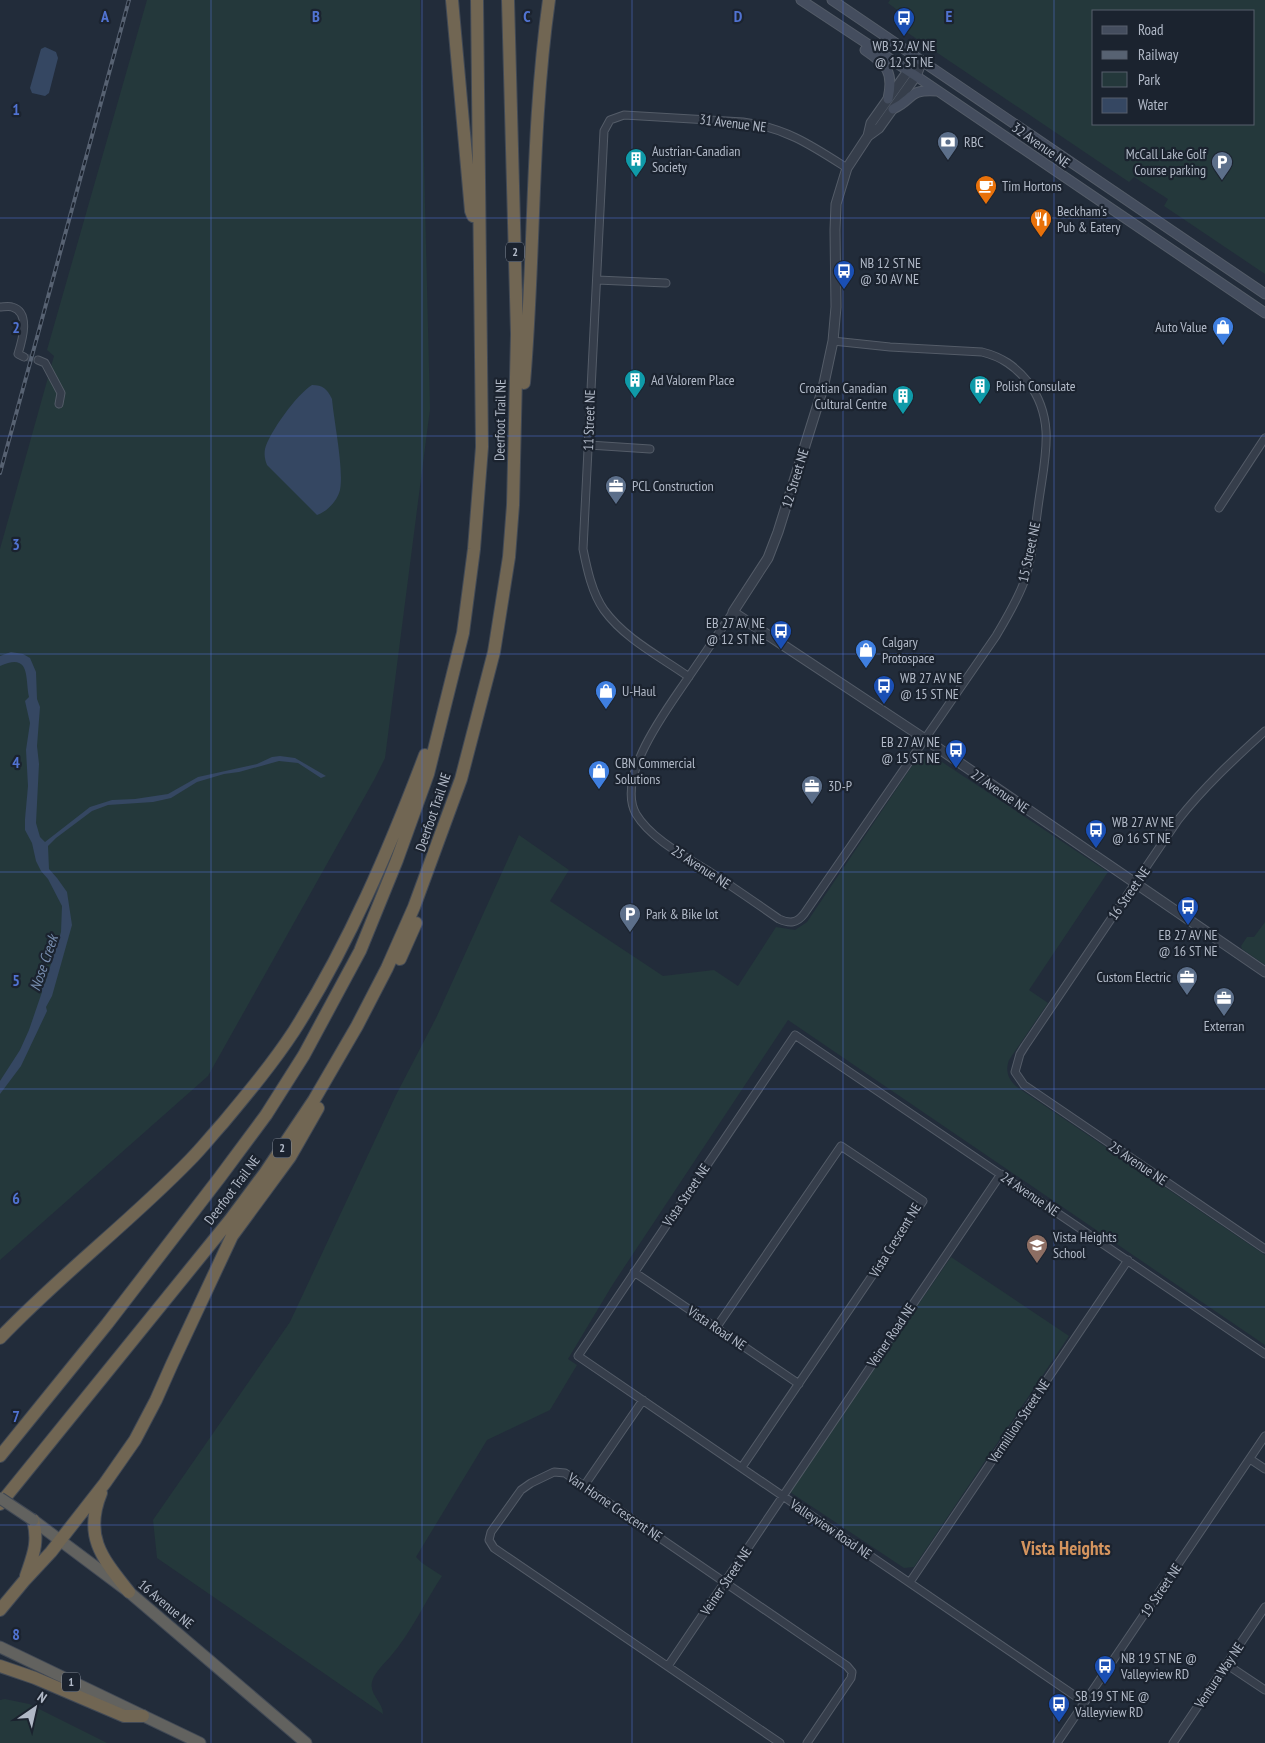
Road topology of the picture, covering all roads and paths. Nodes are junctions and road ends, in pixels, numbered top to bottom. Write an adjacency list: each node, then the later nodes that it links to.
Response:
1 (452, 0): 16 (highway)
2 (477, 0): 16 (highway, Deerfoot Trail NE / 2)
3 (508, 0): 29 (highway, Deerfoot Trail NE / 2)
4 (549, 0): 29 (highway)
5 (801, 0): 7 (main road, 32 Avenue NE)
6 (832, 0): 8 (main road, 32 Avenue NE)
7 (846, 30): 9 (main road, 32 Avenue NE); 11 (main road)
8 (922, 61): 9 (street, 12 Street NE); 19 (main road, 32 Avenue NE)
9 (912, 74): 10 (main road, 32 Avenue NE); 11 (street, 12 Street NE); 12 (street, 12 Street NE)
10 (937, 91): 12 (main road); 21 (main road, 32 Avenue NE)
11 (888, 98): 14 (street, 12 Street NE)
12 (893, 109): 14 (street, 12 Street NE)
13 (610, 120): 15 (street, 31 Avenue NE); 17 (street, 11 Street NE)
14 (868, 136): 15 (street, 12 Street NE)
15 (847, 168): 22 (street, 12 Street NE)
16 (479, 236): 33 (highway, Deerfoot Trail NE / 2)
17 (597, 280): 18 (street); 27 (street, 11 Street NE)
18 (666, 283)
19 (1265, 294)
20 (0, 307): 23 (street)
21 (1265, 313)
22 (834, 341): 31 (street, 12 Street NE); 36 (street, 15 Street NE)
23 (24, 357)
24 (38, 360): 25 (street)
25 (60, 404)
26 (1265, 438): 30 (street)
27 (588, 445): 28 (street); 32 (street, 11 Street NE)
28 (650, 449)
29 (513, 505): 35 (highway, Deerfoot Trail NE / 2)
30 (1219, 508)
31 (733, 612): 32 (street, 12 Street NE); 36 (street, 27 Avenue NE)
32 (689, 677): 37 (street, 12 Street NE)
33 (444, 706): 48 (highway); 54 (highway, Deerfoot Trail NE / 2)
34 (1265, 731): 38 (street, 16 Street NE)
35 (472, 737): 58 (highway); 62 (highway, Deerfoot Trail NE / 2)
36 (924, 739): 38 (street, 27 Avenue NE); 39 (street, 15 Street NE)
37 (630, 790): 39 (street, 25 Avenue NE)
38 (1135, 883): 40 (street, 27 Avenue NE); 42 (street, 16 Street NE)
39 (794, 922)
40 (1265, 972)
41 (795, 1035): 43 (street, 24 Avenue NE); 46 (street, Vista Street NE)
42 (1015, 1072): 44 (street, 25 Avenue NE)
43 (1001, 1174): 45 (street, 24 Avenue NE); 60 (street, Veiner Road NE)
44 (1265, 1249)
45 (1128, 1260): 49 (street, 24 Avenue NE); 67 (street, Vermillion Street NE)
46 (634, 1272): 47 (street, Vista Road NE); 50 (street, Vista Street NE)
47 (716, 1328): 51 (street, Vista Road NE); 51 (street, Vista Crescent NE)
48 (0, 1338)
49 (1265, 1354)
50 (578, 1356): 52 (street, Valleyview Road NE)
51 (798, 1384): 56 (street, Vista Crescent NE)
52 (643, 1400): 56 (street, Valleyview Road NE); 59 (street)
53 (1265, 1436): 55 (street, 19 Street NE)
54 (0, 1456)
55 (1250, 1459): 57 (street); 76 (street, 19 Street NE)
56 (742, 1467): 60 (street, Valleyview Road NE)
57 (1265, 1469)
58 (105, 1483): 64 (highway); 68 (highway)
59 (584, 1486): 66 (street, Van Horne Crescent NE); 74 (street, Van Horne Crescent NE)
60 (784, 1496): 66 (street, Veiner Street NE); 67 (street, Valleyview Road NE)
61 (0, 1498): 63 (highway, 16 Avenue NE, bridge)
62 (0, 1504)
63 (33, 1520): 64 (highway, 16 Avenue NE); 65 (highway)
64 (60, 1540): 65 (highway); 68 (highway, 16 Avenue NE)
65 (24, 1581): 70 (highway)
66 (724, 1582): 74 (street, Veiner Street NE); 81 (street, Van Horne Crescent NE)
67 (910, 1582): 76 (street, Valleyview Road NE)
68 (129, 1592): 79 (highway, 16 Avenue NE)
69 (1265, 1607): 72 (street, Ventura Way NE)
70 (0, 1610)
71 (0, 1647): 77 (highway, 1)
72 (1226, 1664): 75 (street); 83 (street, Ventura Way NE)
73 (0, 1666): 77 (highway)
74 (668, 1666): 80 (street, Van Horne Crescent NE)
75 (1265, 1690)
76 (1084, 1702): 82 (street, 19 Street NE)
77 (143, 1716): 78 (highway, 1)
78 (200, 1743)
79 (306, 1743)
80 (780, 1743)
81 (807, 1743)
82 (1057, 1743)
83 (1173, 1743)

